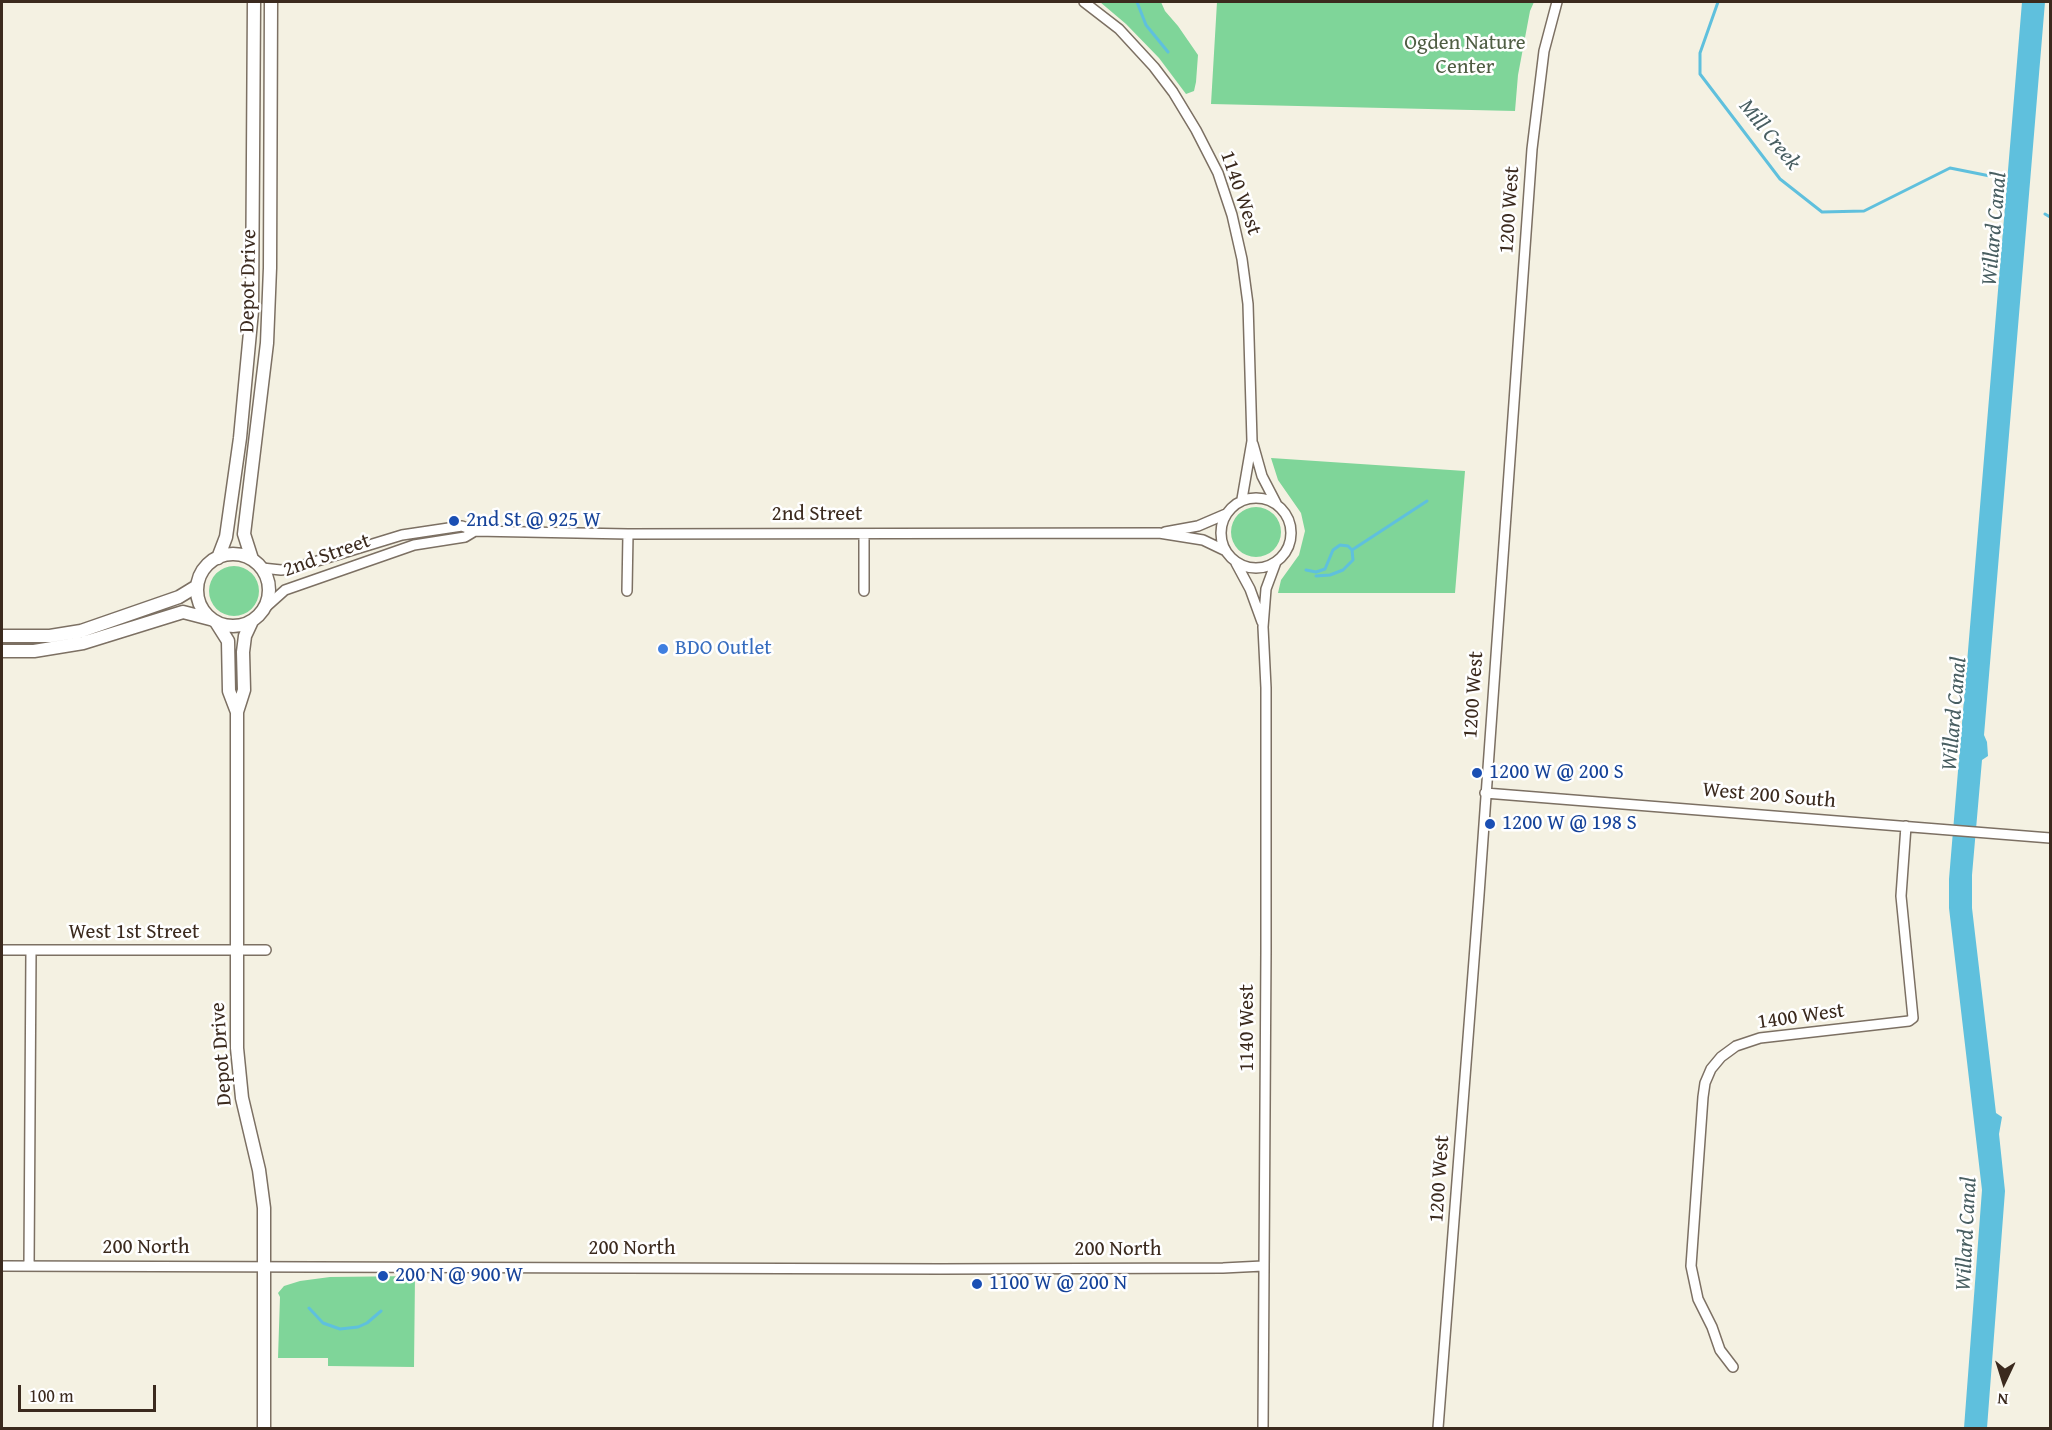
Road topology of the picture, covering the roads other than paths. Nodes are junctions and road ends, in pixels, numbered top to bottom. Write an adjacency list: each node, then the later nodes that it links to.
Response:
1 (254, 2): 14 (main road, Depot Drive)
2 (271, 2): 17 (main road, Depot Drive)
3 (1084, 2): 5 (street, 1140 West)
4 (1557, 2): 28 (street, 1200 West)
5 (1252, 441): 6 (street, 1140 West); 7 (street, 1140 West)
6 (1242, 499): 7 (street); 8 (street)
7 (1276, 503): 15 (street)
8 (1226, 514): 10 (street, 2nd Street); 13 (street)
9 (475, 531): 11 (street, 2nd Street); 17 (street, 2nd Street); 21 (street, 2nd Street)
10 (1159, 533): 12 (street, 2nd Street); 13 (street, 2nd Street)
11 (628, 534): 12 (street, 2nd Street); 19 (street)
12 (864, 534): 20 (street)
13 (1226, 551): 16 (street)
14 (218, 558): 17 (main road); 18 (main road)
15 (1276, 562): 16 (street); 24 (street, 1140 West)
16 (1235, 563): 24 (street, 1140 West)
17 (257, 564): 21 (main road)
18 (197, 586): 22 (main road); 25 (main road)
19 (627, 591)
20 (864, 591)
21 (266, 607): 23 (main road)
22 (214, 620): 23 (main road); 26 (main road); 27 (main road, Depot Drive)
23 (252, 621): 27 (main road, Depot Drive)
24 (1263, 627): 38 (street, 1140 West)
25 (2, 636)
26 (2, 651)
27 (237, 712): 34 (main road, Depot Drive)
28 (1485, 793): 29 (street, West 200 South); 42 (street, 1200 West)
29 (1906, 826): 30 (street, West 200 South); 39 (street, 1400 West)
30 (2050, 838)
31 (2, 950): 33 (street, West 1st Street)
32 (266, 950): 34 (street, West 1st Street)
33 (31, 951): 34 (street, West 1st Street); 36 (street)
34 (238, 951): 37 (main road, Depot Drive)
35 (2, 1266): 36 (street, 200 North)
36 (29, 1266): 37 (street, 200 North)
37 (265, 1266): 38 (street, 200 North); 40 (main road, Depot Drive)
38 (1263, 1266): 41 (street, 1140 West)
39 (1734, 1367)
40 (264, 1428)
41 (1263, 1428)
42 (1438, 1428)

